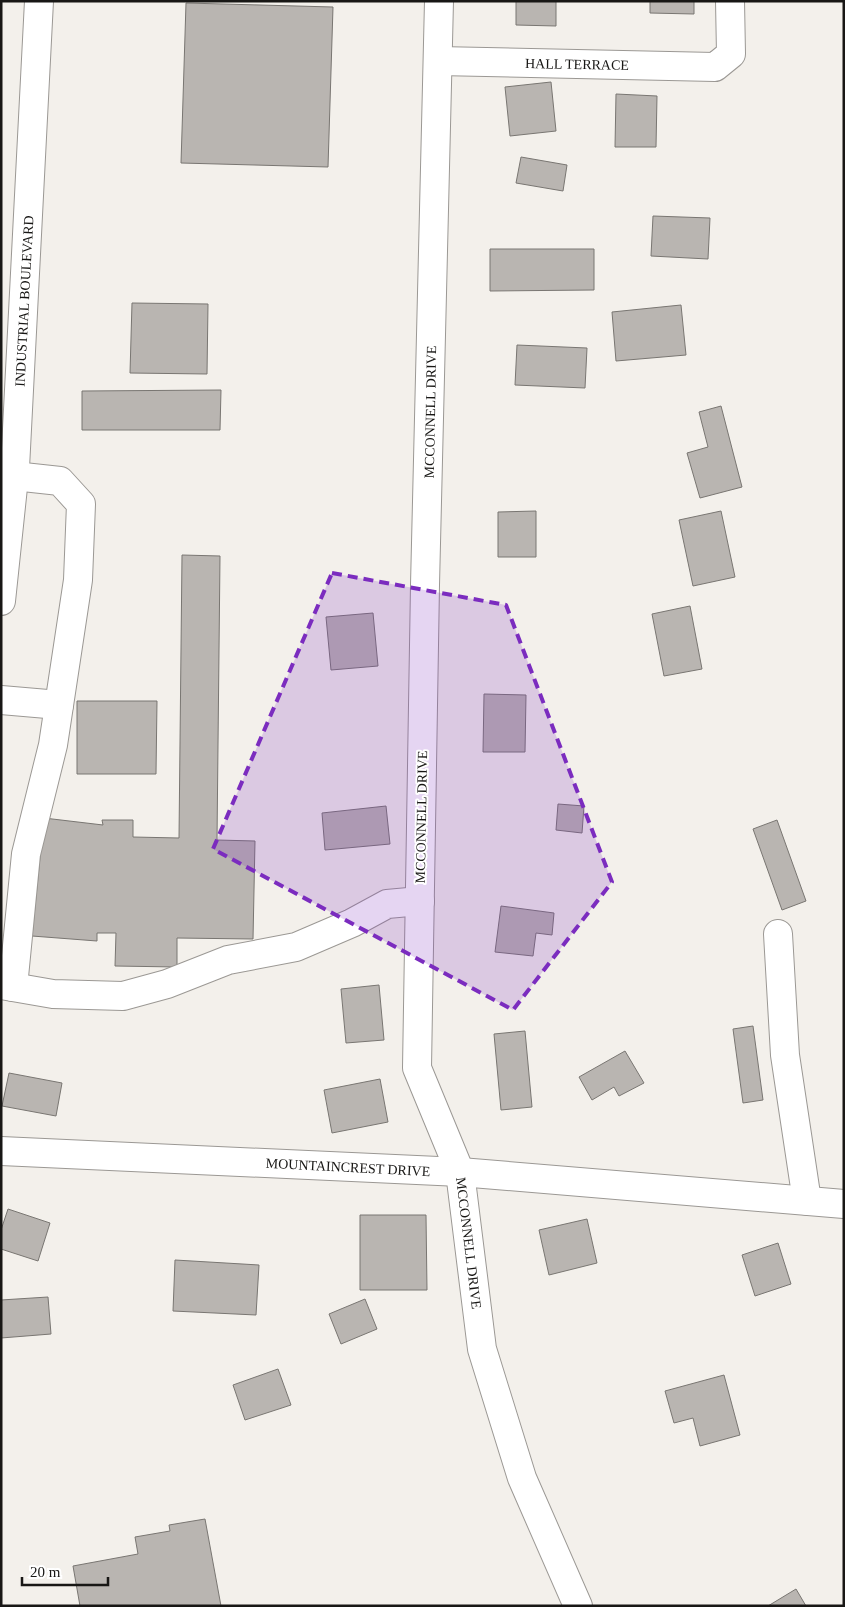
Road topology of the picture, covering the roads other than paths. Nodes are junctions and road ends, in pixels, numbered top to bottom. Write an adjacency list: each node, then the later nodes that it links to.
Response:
1 (39, 1): 5 (street, INDUSTRIAL BOULEVARD)
2 (439, 1): 4 (street, MCCONNELL DRIVE)
3 (730, 1): 4 (street, HALL TERRACE)
4 (438, 61): 9 (street, MCCONNELL DRIVE)
5 (14, 476): 6 (street, INDUSTRIAL BOULEVARD); 8 (street)
6 (1, 601)
7 (1, 700): 8 (street)
8 (59, 705): 11 (street)
9 (420, 901): 11 (street); 13 (street, MCCONNELL DRIVE)
10 (778, 934): 14 (street)
11 (7, 986)
12 (1, 1151): 13 (street, MOUNTAINCREST DRIVE)
13 (460, 1172): 14 (street, MOUNTAINCREST DRIVE); 16 (street, MCCONNELL DRIVE)
14 (807, 1201): 15 (street, MOUNTAINCREST DRIVE)
15 (844, 1204)
16 (578, 1606)

